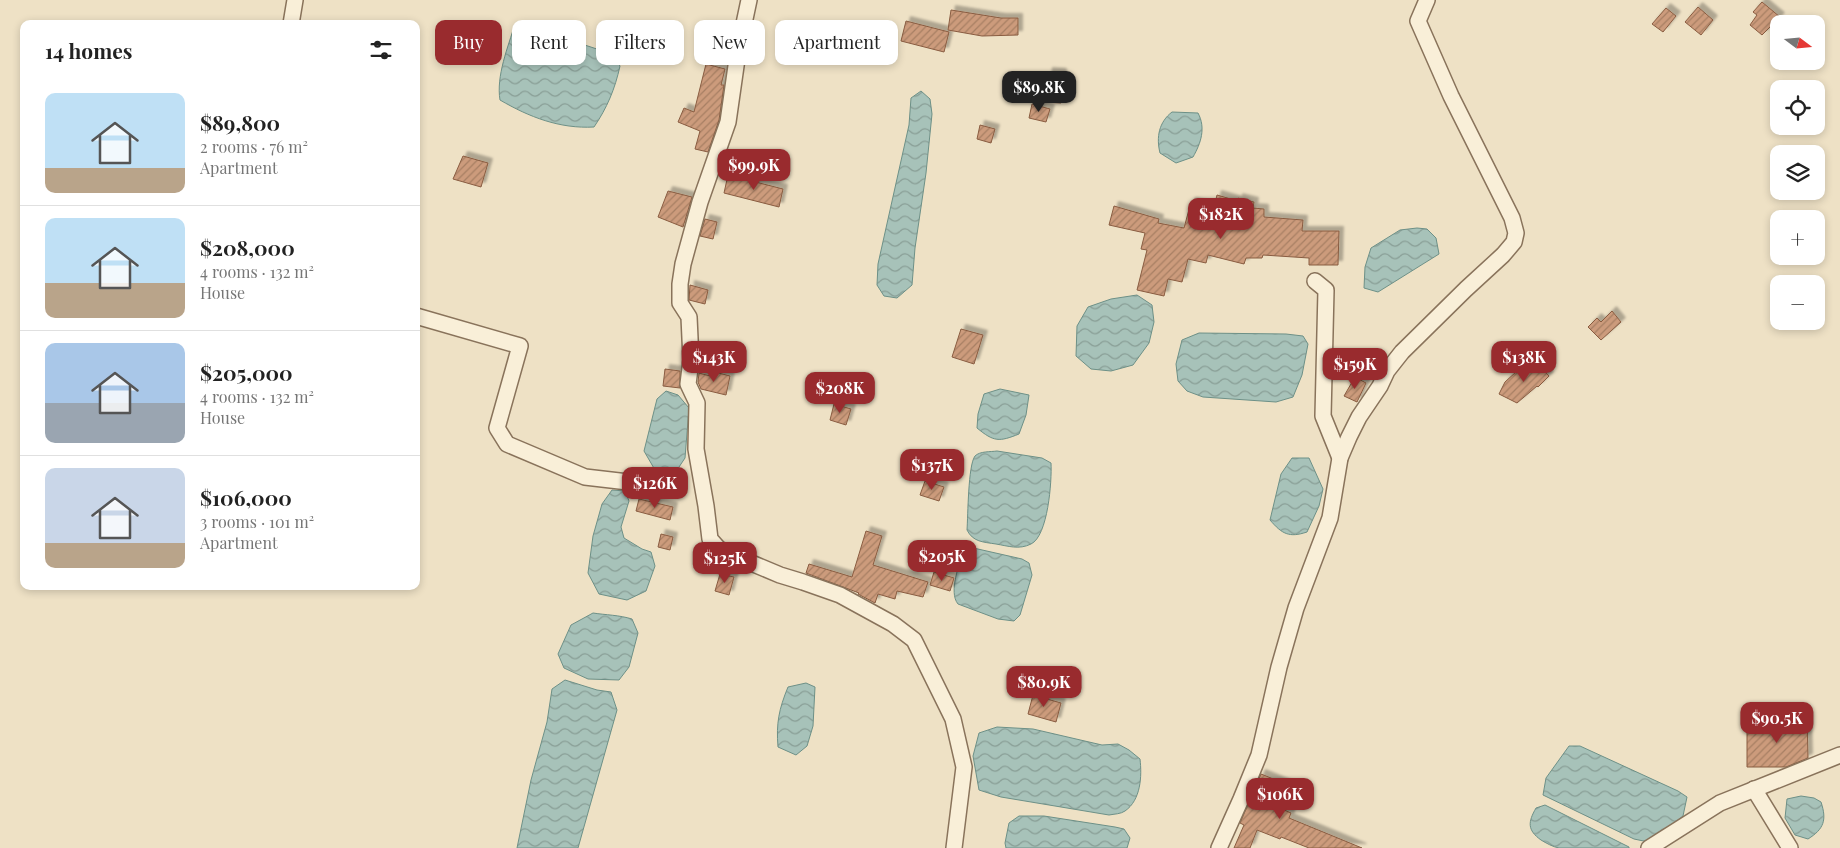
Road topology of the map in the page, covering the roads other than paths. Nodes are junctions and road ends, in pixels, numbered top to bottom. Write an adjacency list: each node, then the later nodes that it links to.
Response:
1 (295, 0): 4 (street)
2 (749, 0): 11 (street)
3 (1427, 0): 7 (street)
4 (292, 20)
5 (1315, 281): 7 (street)
6 (420, 317): 8 (street)
7 (1340, 458): 12 (street)
8 (628, 482)
9 (1840, 755): 10 (street)
10 (1754, 790): 13 (street); 14 (street)
11 (954, 848)
12 (1219, 848)
13 (1650, 848)
14 (1790, 848)

